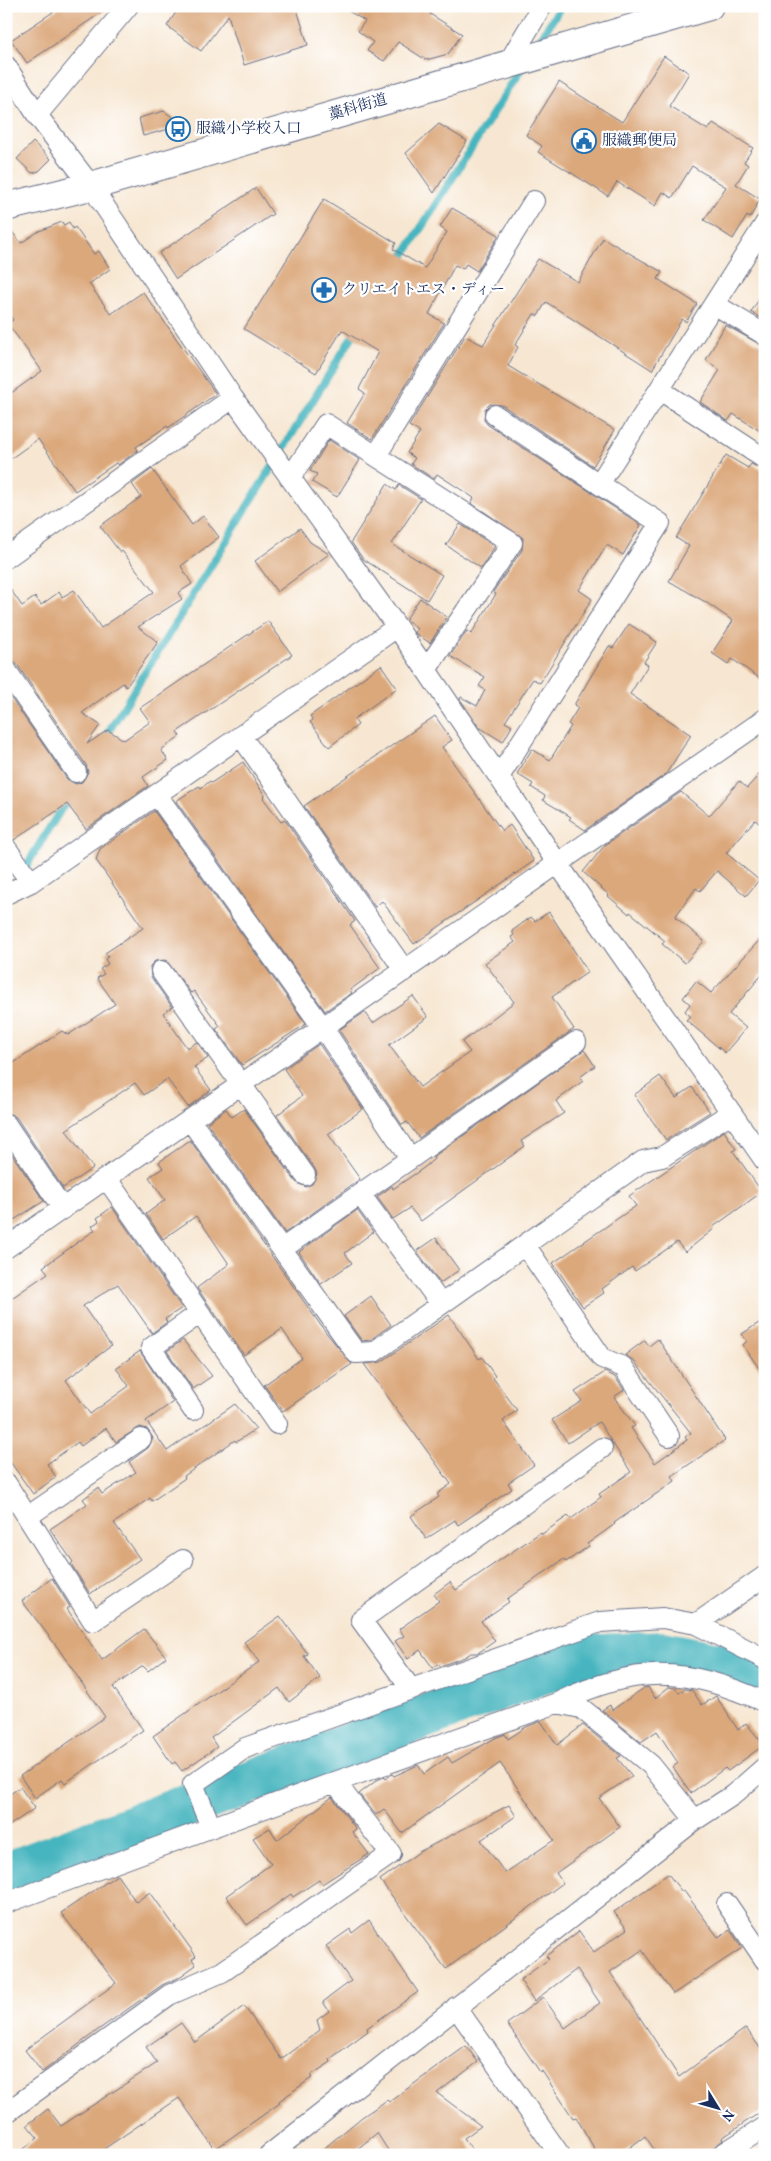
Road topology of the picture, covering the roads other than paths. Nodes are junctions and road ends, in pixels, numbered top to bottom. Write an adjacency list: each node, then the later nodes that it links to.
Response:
1 (128, 6): 6 (street)
2 (542, 6): 4 (street)
3 (709, 6): 4 (highway, 藁科街道)
4 (508, 65): 7 (highway, 藁科街道)
5 (6, 66): 6 (street)
6 (37, 115): 7 (street)
7 (91, 186): 9 (highway, 藁科街道); 14 (street)
8 (534, 201): 16 (street)
9 (6, 207)
10 (765, 224): 11 (street)
11 (714, 304): 12 (street); 13 (street)
12 (765, 335)
13 (660, 390): 17 (street); 19 (street)
14 (233, 398): 18 (street); 20 (street)
15 (495, 415): 19 (street)
16 (376, 456): 18 (street); 23 (street)
17 (765, 459)
18 (290, 478): 21 (street)
19 (599, 484): 27 (street)
20 (6, 558)
21 (397, 627): 23 (street); 25 (street)
22 (6, 670): 26 (street)
23 (426, 670): 27 (street)
24 (765, 719): 30 (street)
25 (241, 736): 28 (street); 34 (street)
26 (76, 772)
27 (499, 777): 30 (street)
28 (157, 795): 31 (street); 35 (street)
29 (6, 848): 31 (street)
30 (558, 864): 34 (street); 38 (street)
31 (31, 882): 32 (street)
32 (6, 894)
33 (162, 971): 37 (street)
34 (405, 971): 35 (street)
35 (323, 1028): 37 (street); 41 (street)
36 (576, 1042): 41 (street)
37 (240, 1086): 39 (street); 43 (street)
38 (731, 1113): 42 (street); 47 (street)
39 (190, 1120): 44 (street); 49 (street)
40 (6, 1124): 46 (street)
41 (410, 1158): 45 (street)
42 (765, 1161)
43 (305, 1175)
44 (107, 1178): 46 (street); 51 (street)
45 (360, 1194): 49 (street); 50 (street)
46 (63, 1209): 48 (street)
47 (525, 1245): 50 (street); 54 (street)
48 (6, 1248)
49 (282, 1249): 50 (street)
50 (441, 1304)
51 (200, 1313): 52 (street); 53 (street)
52 (192, 1410)
53 (277, 1424)
54 (669, 1436)
55 (141, 1439): 58 (street)
56 (602, 1448): 63 (street)
57 (6, 1483): 58 (street)
58 (28, 1517): 59 (street)
59 (183, 1560)
60 (765, 1576): 61 (street)
61 (696, 1624): 62 (street); 63 (street)
62 (765, 1659)
63 (411, 1690): 69 (street)
64 (765, 1702): 65 (street)
65 (557, 1704): 67 (street); 68 (street)
66 (765, 1767): 68 (street)
67 (335, 1782): 69 (street); 74 (street)
68 (695, 1820): 73 (street)
69 (211, 1827): 70 (street)
70 (6, 1903)
71 (727, 1904): 72 (street)
72 (765, 1960)
73 (456, 2006): 76 (street); 77 (street)
74 (6, 2113)
75 (765, 2127): 78 (street)
76 (269, 2155)
77 (560, 2155)
78 (721, 2155)

